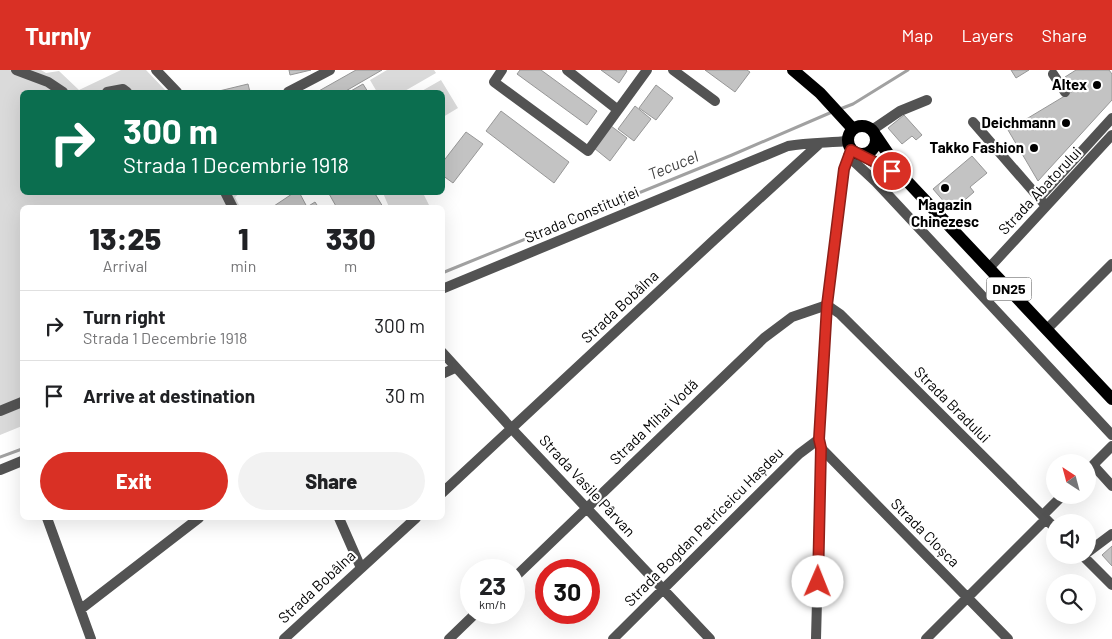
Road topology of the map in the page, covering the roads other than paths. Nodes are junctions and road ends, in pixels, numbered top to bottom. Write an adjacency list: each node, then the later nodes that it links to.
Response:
1 (16, 70): 10 (street)
2 (156, 70): 11 (street)
3 (330, 70): 12 (street)
4 (502, 70): 16 (street)
5 (567, 70): 16 (street)
6 (647, 70): 16 (street)
7 (673, 70): 15 (street)
8 (793, 70): 19 (main road)
9 (1054, 74): 13 (street)
10 (60, 90)
11 (174, 90)
12 (292, 90)
13 (1065, 92)
14 (927, 100): 20 (street)
15 (715, 101)
16 (618, 110)
17 (1112, 118): 25 (street)
18 (972, 122): 25 (street)
19 (853, 129): 20 (main road); 23 (main road)
20 (874, 133): 23 (main road); 24 (main road, DN25)
21 (1112, 135): 25 (street, Strada Abatorului)
22 (819, 144): 23 (street, Strada Constituției); 28 (street, Strada Constituției); 37 (street, Strada Bobâlna)
23 (852, 150): 24 (main road, DN25); 29 (street); 38 (street)
24 (906, 180): 27 (main road, DN25)
25 (1042, 202): 27 (street, Strada Abatorului)
26 (1112, 264): 30 (street)
27 (989, 268): 30 (main road, DN25)
28 (445, 288)
29 (827, 305): 39 (street); 48 (street, Strada Mihai Vodă); 49 (street, Strada Bradului)
30 (1047, 329): 34 (main road, DN25)
31 (445, 356): 32 (street, Strada Vasile Pârvan)
32 (455, 368): 33 (street); 37 (street, Strada Vasile Pârvan)
33 (445, 373)
34 (1112, 399)
35 (20, 403): 36 (street)
36 (0, 411)
37 (512, 429): 46 (street, Strada Bobâlna); 48 (street, Strada Vasile Pârvan)
38 (1112, 435)
39 (820, 444): 60 (street, Strada Bogdan Petriceicu Hașdeu); 61 (street, Strada Cloșca); 69 (street)
40 (1112, 446): 42 (street)
41 (20, 462): 43 (street)
42 (1096, 462)
43 (0, 470)
44 (1096, 473): 45 (street)
45 (1112, 486)
46 (445, 490)
47 (1055, 504): 49 (street)
48 (587, 508): 57 (street, Strada Mihai Vodă); 60 (street, Strada Vasile Pârvan)
49 (1044, 517): 61 (street)
50 (48, 520): 62 (street)
51 (196, 520): 62 (street)
52 (340, 520): 58 (street)
53 (414, 520): 58 (street, Strada Bobâlna)
54 (1112, 534): 55 (street)
55 (1096, 546)
56 (1092, 564): 59 (street)
57 (525, 567)
58 (361, 568): 65 (street, Strada Bobâlna)
59 (1112, 585)
60 (663, 589): 67 (street, Strada Bogdan Petriceicu Hașdeu); 68 (street, Strada Vasile Pârvan)
61 (968, 598): 70 (street); 71 (street, Strada Cloșca)
62 (81, 609): 64 (street)
63 (465, 624): 66 (street)
64 (91, 639)
65 (284, 639)
66 (449, 639)
67 (613, 639)
68 (710, 639)
69 (816, 639)
70 (926, 639)
71 (1008, 639)

